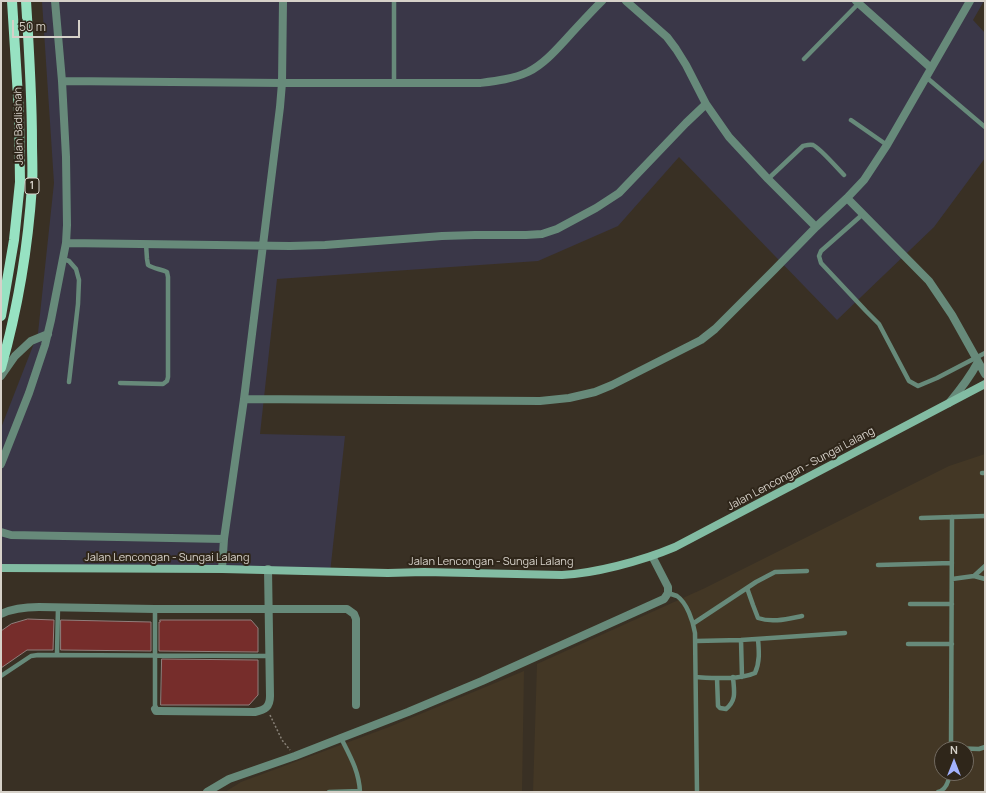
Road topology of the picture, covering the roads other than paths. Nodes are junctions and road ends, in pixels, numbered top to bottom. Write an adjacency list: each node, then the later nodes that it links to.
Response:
1 (12, 1): 29 (main road, Jalan Badlishah / 1)
2 (26, 1): 33 (main road, Jalan Badlishah / 1)
3 (56, 1): 13 (street)
4 (283, 1): 15 (street)
5 (394, 1): 14 (lane)
6 (602, 1): 14 (street)
7 (626, 1): 16 (street)
8 (970, 1): 11 (street)
9 (858, 2): 10 (lane); 11 (street)
10 (804, 59)
11 (931, 68): 12 (street)
12 (926, 77): 18 (lane); 19 (street)
13 (62, 81): 15 (street); 25 (street)
14 (394, 82): 15 (street)
15 (282, 83): 27 (street)
16 (706, 104): 21 (street); 27 (street)
17 (850, 120): 19 (lane)
18 (985, 127)
19 (887, 145): 22 (street)
20 (844, 175): 21 (lane)
21 (768, 178): 24 (street)
22 (847, 198): 23 (street); 24 (street)
23 (862, 214): 32 (street); 32 (lane)
24 (816, 227): 39 (street)
25 (66, 243): 26 (street); 28 (street)
26 (146, 244): 27 (street); 37 (lane)
27 (263, 245): 39 (street)
28 (63, 259): 30 (street); 36 (lane)
29 (1, 316)
30 (48, 334): 35 (street); 41 (street)
31 (985, 353): 32 (lane)
32 (980, 360): 34 (street); 40 (street)
33 (1, 368)
34 (985, 374)
35 (1, 376)
36 (69, 382)
37 (120, 383)
38 (985, 384): 40 (street, Jalan Lencongan - Sungai Lalang)
39 (244, 399): 46 (street)
40 (948, 403): 47 (street, Jalan Lencongan - Sungai Lalang)
41 (1, 464)
42 (985, 516): 43 (lane)
43 (952, 517): 44 (lane); 48 (lane)
44 (921, 518)
45 (1, 532): 46 (street)
46 (224, 539): 52 (street)
47 (652, 556): 53 (street, Jalan Lencongan - Sungai Lalang); 59 (street)
48 (952, 563): 49 (lane); 56 (lane)
49 (878, 565)
50 (985, 566): 55 (lane)
51 (1, 568): 52 (street, Jalan Lencongan - Sungai Lalang)
52 (222, 569): 53 (street, Jalan Lencongan - Sungai Lalang)
53 (268, 569): 64 (street)
54 (807, 571): 58 (lane)
55 (974, 576): 56 (lane); 57 (lane)
56 (952, 579): 61 (lane)
57 (985, 579)
58 (747, 588): 66 (lane); 67 (lane)
59 (668, 593): 67 (lane); 84 (street)
60 (910, 604): 61 (lane)
61 (952, 604): 73 (lane)
62 (58, 607): 63 (street); 65 (street); 74 (lane)
63 (155, 609): 64 (street); 75 (lane)
64 (268, 609): 76 (street); 82 (street)
65 (1, 614)
66 (802, 616)
67 (694, 623): 71 (lane)
68 (845, 633): 69 (lane)
69 (758, 639): 70 (lane); 80 (lane)
70 (741, 640): 71 (lane); 80 (lane)
71 (696, 641): 78 (lane)
72 (908, 644): 73 (lane)
73 (952, 644): 85 (lane)
74 (57, 654): 75 (lane); 77 (lane)
75 (155, 655): 76 (lane); 83 (lane)
76 (269, 656): 83 (street)
77 (1, 676)
78 (696, 677): 81 (lane); 93 (lane)
79 (733, 677): 80 (lane); 81 (lane); 81 (lane)
80 (742, 677)
81 (717, 678)
82 (356, 705)
83 (155, 709)
84 (341, 738): 89 (street); 92 (lane)
85 (951, 741)
86 (985, 747): 87 (lane)
87 (974, 749)
88 (948, 781): 94 (lane)
89 (207, 792)
90 (328, 792): 91 (lane)
91 (337, 792): 92 (lane)
92 (360, 792)
93 (697, 792)
94 (938, 792)

